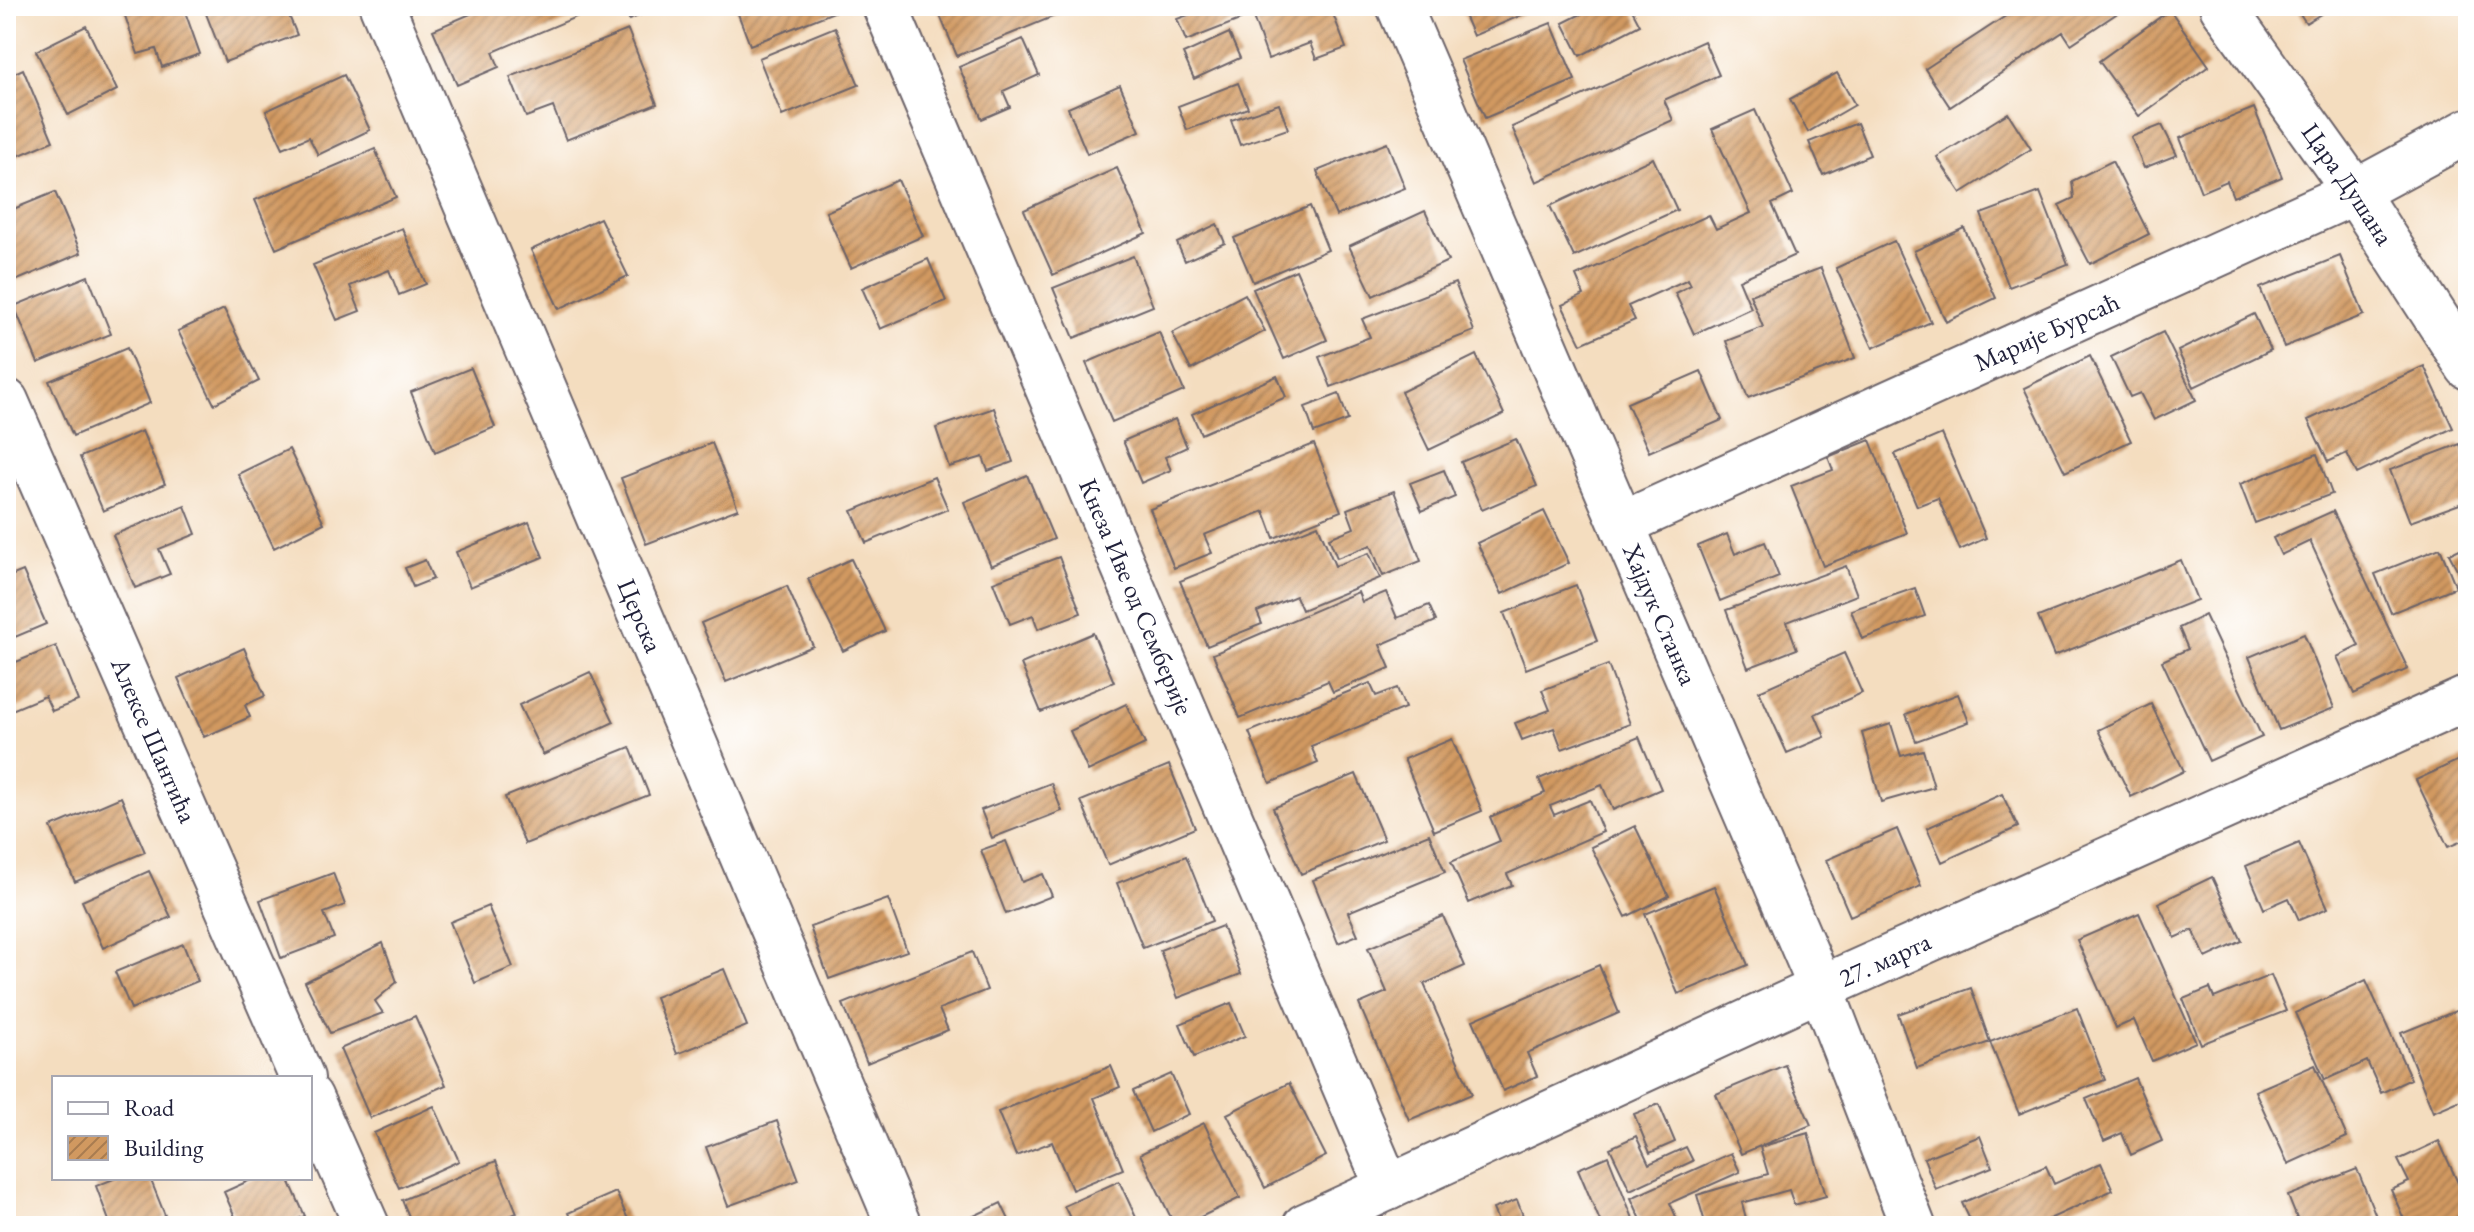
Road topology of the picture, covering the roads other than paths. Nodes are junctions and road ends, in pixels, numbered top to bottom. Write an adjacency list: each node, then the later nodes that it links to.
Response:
1 (382, 6): 16 (street, Церска)
2 (885, 6): 14 (street, Кнеза Иве од Семберије)
3 (1399, 6): 9 (street, Хајдук Станка)
4 (2222, 6): 6 (street, Цара Душана)
5 (2468, 131): 6 (street, Марије Бурсаћ)
6 (2355, 192): 7 (street, Цара Душана); 9 (street, Марије Бурсаћ)
7 (2468, 367)
8 (6, 401): 12 (street, Алексе Шантића)
9 (1622, 524): 11 (street, Хајдук Станка)
10 (2468, 698): 11 (street, 27. марта)
11 (1821, 988): 14 (street, 27. марта); 18 (street, Хајдук Станка)
12 (301, 1076)
13 (312, 1102): 15 (street)
14 (1388, 1188): 17 (street, 27. марта)
15 (367, 1226)
16 (899, 1226)
17 (1305, 1226)
18 (1913, 1226)

